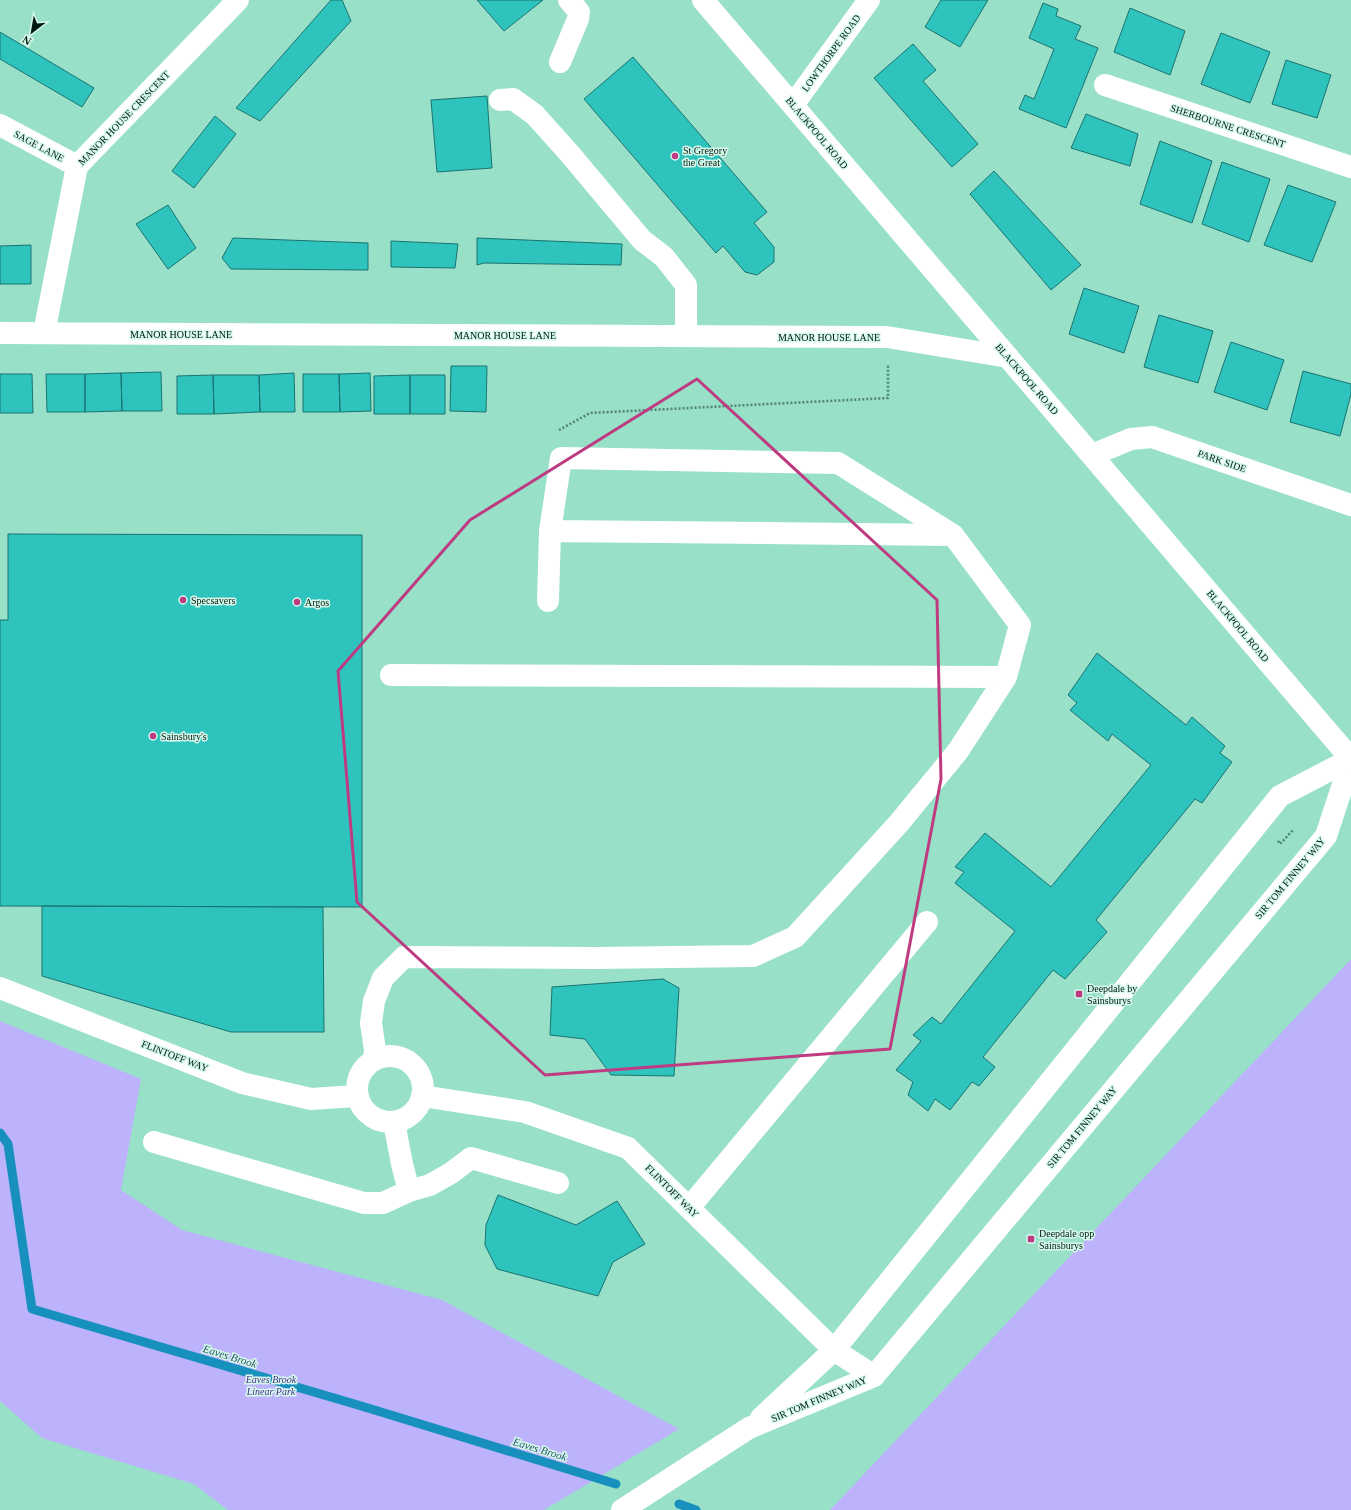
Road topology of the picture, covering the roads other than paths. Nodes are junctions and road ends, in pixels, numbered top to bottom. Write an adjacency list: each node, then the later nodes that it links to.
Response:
1 (238, 0): 10 (main road, MANOR HOUSE CRESCENT)
2 (569, 0): 5 (main road)
3 (703, 0): 8 (main road, BLACKPOOL ROAD)
4 (869, 0): 8 (main road, LOWTHORPE ROAD)
5 (560, 62)
6 (1105, 85): 11 (main road, SHERBOURNE CRESCENT)
7 (500, 100): 14 (main road)
8 (793, 105): 15 (main road, BLACKPOOL ROAD)
9 (0, 125): 10 (main road, SAGE LANE)
10 (77, 166): 13 (main road, MANOR HOUSE CRESCENT)
11 (1351, 168)
12 (0, 333): 13 (main road, MANOR HOUSE LANE)
13 (44, 333): 14 (main road, MANOR HOUSE LANE)
14 (686, 336): 15 (main road, MANOR HOUSE LANE)
15 (1008, 357): 16 (main road, BLACKPOOL ROAD)
16 (1092, 455): 17 (main road, PARK SIDE); 23 (main road, BLACKPOOL ROAD)
17 (1351, 505)
18 (550, 531): 19 (main road); 19 (main road); 20 (main road)
19 (953, 535): 22 (main road)
20 (548, 601)
21 (391, 674): 22 (main road)
22 (1006, 677): 26 (main road)
23 (1351, 759): 34 (main road, SIR TOM FINNEY WAY); 35 (main road, SIR TOM FINNEY WAY)
24 (927, 922): 33 (main road)
25 (0, 988): 27 (main road, FLINTOFF WAY)
26 (374, 1059): 27 (main road); 28 (main road)
27 (356, 1096): 29 (main road)
28 (422, 1096): 29 (main road); 33 (main road, FLINTOFF WAY)
29 (394, 1122): 32 (main road)
30 (154, 1142): 32 (main road)
31 (558, 1183): 32 (main road)
32 (409, 1191)
33 (689, 1208): 34 (main road, FLINTOFF WAY)
34 (834, 1350): 35 (main road, FLINTOFF WAY); 36 (main road, SIR TOM FINNEY WAY)
35 (874, 1376): 36 (main road, SIR TOM FINNEY WAY)
36 (749, 1428): 37 (main road, SIR TOM FINNEY WAY)
37 (622, 1510)

